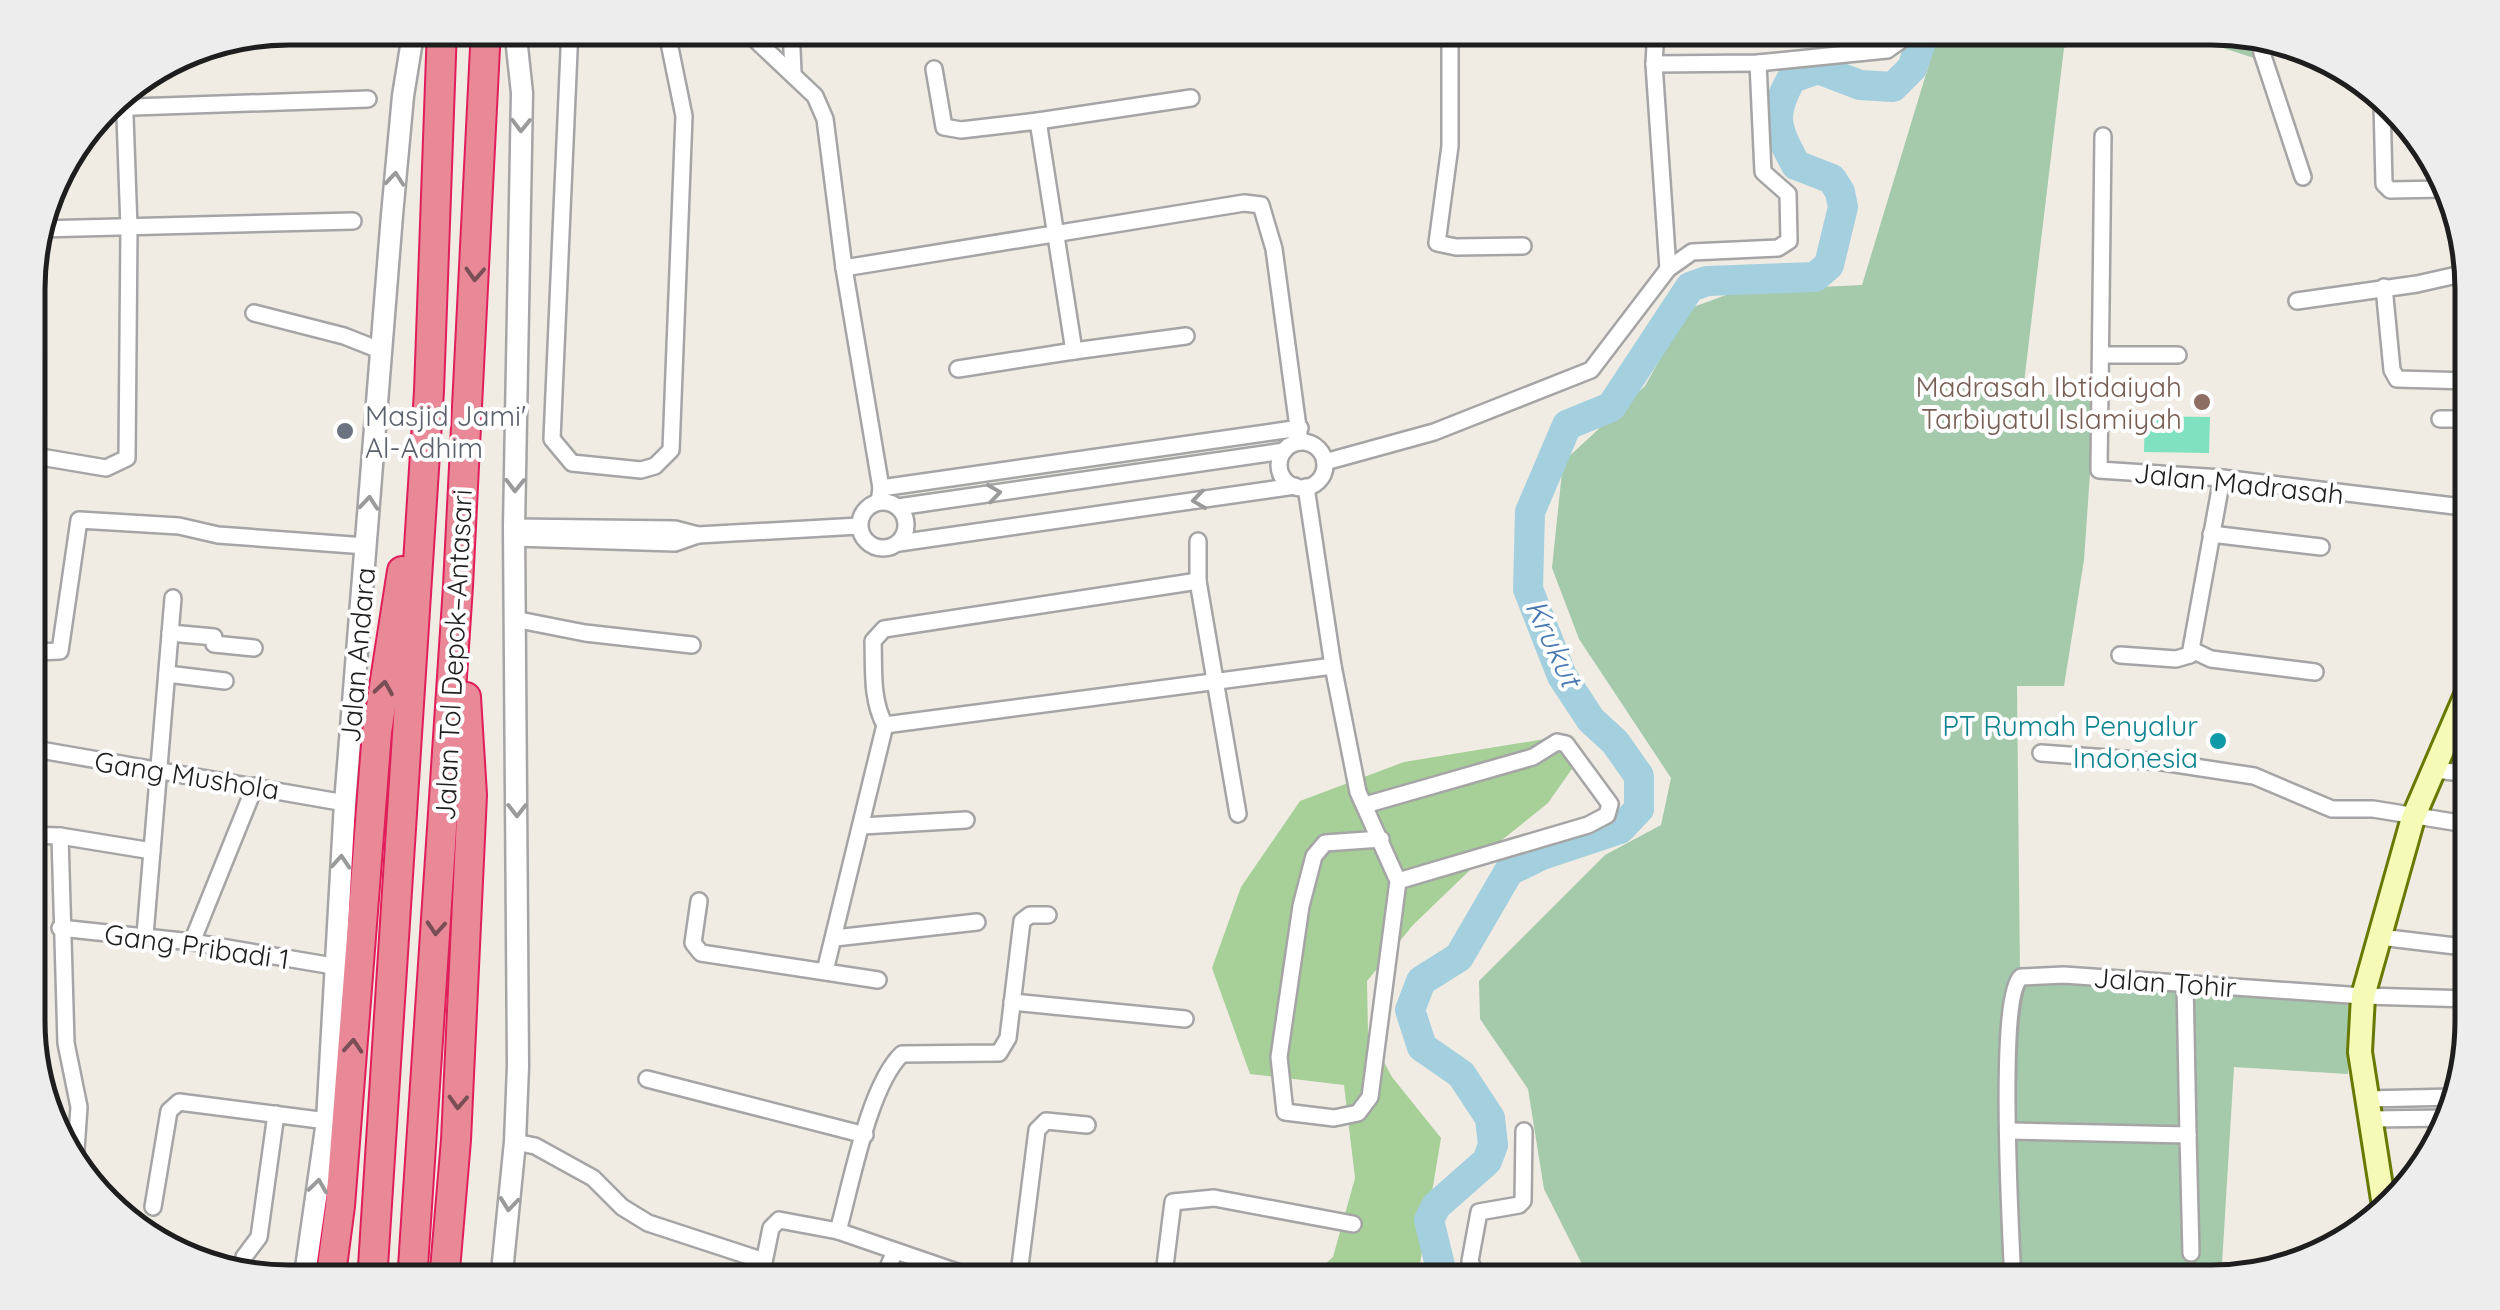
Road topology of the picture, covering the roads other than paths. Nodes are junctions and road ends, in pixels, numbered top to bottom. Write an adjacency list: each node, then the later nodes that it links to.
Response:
1 (1450, 45): 30 (street)
2 (1655, 45): 14 (street)
3 (1895, 45): 13 (street)
4 (411, 46): 38 (street, Jalan Andara, one-way to 4)
5 (442, 46): 44 (highway, Jalan Tol Depok–Antasari)
6 (486, 46): 64 (highway, Jalan Tol Depok–Antasari, one-way to 64)
7 (518, 46): 57 (street, one-way to 57)
8 (569, 46): 9 (street)
9 (670, 46)
10 (763, 46): 16 (street)
11 (792, 46): 16 (street)
12 (2262, 51): 24 (street)
13 (1758, 63): 14 (street); 32 (street)
14 (1654, 64): 32 (street)
15 (934, 69): 22 (street)
16 (793, 72): 31 (street)
17 (1191, 98): 22 (street)
18 (368, 100): 19 (street)
19 (126, 107)
20 (125, 108): 27 (street)
21 (2382, 114): 25 (street)
22 (1038, 121): 29 (street)
23 (2103, 136): 40 (street, Jalan Madrasah)
24 (2303, 177)
25 (2433, 189)
26 (352, 221): 27 (street)
27 (129, 228): 28 (street); 49 (street)
28 (52, 229)
29 (1054, 232): 31 (street); 39 (street); 47 (street)
30 (1523, 246)
31 (844, 268): 53 (street)
32 (1668, 268): 50 (street)
33 (2454, 275): 34 (street)
34 (2384, 288): 35 (street); 43 (street)
35 (2297, 301)
36 (254, 313): 38 (street)
37 (1186, 336): 39 (street)
38 (382, 351): 61 (street, Jalan Andara, one-way to 38)
39 (1074, 351): 42 (street)
40 (2101, 355): 41 (street); 51 (street, Jalan Madrasah)
41 (2178, 355)
42 (958, 369)
43 (2455, 381)
44 (429, 391): 139 (highway, one-way to 44); 140 (highway, Jalan Tol Depok–Antasari)
45 (2440, 419): 46 (street)
46 (2455, 419)
47 (1300, 435): 48 (street); 50 (street); 53 (street)
48 (1284, 452): 52 (street); 55 (street, one-way to 48)
49 (46, 459)
50 (1325, 462): 52 (street)
51 (2222, 478): 54 (street, Jalan Madrasah); 58 (street)
52 (1301, 487): 59 (street, one-way to 59); 73 (street)
53 (879, 495): 55 (street); 56 (street)
54 (2455, 506)
55 (898, 507): 59 (street)
56 (859, 526): 57 (street); 59 (street)
57 (515, 533): 66 (street)
58 (2211, 534): 62 (street); 70 (street)
59 (898, 542)
60 (1198, 542): 63 (street)
61 (366, 546): 71 (street); 86 (street, Jalan Andara)
62 (2321, 547)
63 (1198, 581): 77 (street); 79 (street)
64 (458, 586): 141 (highway, Jalan Tol Depok–Antasari, one-way to 141); 142 (highway, one-way to 142)
65 (173, 598): 67 (street)
66 (514, 620): 68 (street); 127 (street, one-way to 127)
67 (170, 633): 69 (street); 75 (street)
68 (692, 645)
69 (254, 648)
70 (2192, 650): 72 (street); 74 (street)
71 (45, 652)
72 (2120, 655)
73 (1334, 666): 77 (street); 87 (street)
74 (2315, 672)
75 (167, 674): 76 (street); 83 (street)
76 (226, 681)
77 (1218, 683): 79 (street); 88 (street)
78 (2455, 722): 82 (main road)
79 (885, 726): 92 (street)
80 (45, 751): 83 (street, Gang Mushola)
81 (2041, 752): 89 (street)
82 (2436, 770): 84 (street); 89 (main road)
83 (158, 772): 85 (street, Gang Mushola); 96 (street)
84 (2455, 772)
85 (255, 786): 86 (street, Gang Mushola); 105 (street)
86 (345, 804): 107 (street, Jalan Andara, one-way to 86)
87 (1365, 804): 95 (street); 97 (street)
88 (1238, 814)
89 (2413, 818): 91 (street); 103 (main road)
90 (966, 820): 92 (street)
91 (2455, 824)
92 (862, 826): 104 (street)
93 (45, 836): 94 (street)
94 (60, 836): 96 (street); 101 (street)
95 (1382, 839): 97 (street); 97 (street)
96 (152, 851): 102 (street)
97 (1398, 880)
98 (699, 900): 108 (street)
99 (1048, 915): 113 (street)
100 (977, 922): 104 (street)
101 (60, 928): 102 (street, Gang Pribadi 1); 126 (street)
102 (145, 935): 105 (street, Gang Pribadi 1)
103 (2380, 937): 106 (street); 111 (main road)
104 (834, 938): 108 (street)
105 (192, 942): 107 (street, Gang Pribadi 1)
106 (2455, 946)
107 (334, 966): 120 (street, Jalan Andara)
108 (825, 971): 109 (street)
109 (878, 980)
110 (2185, 982): 111 (street, Jalan Tohir); 122 (street, Jalan Tohir); 125 (street)
111 (2363, 996): 112 (street, Jalan Tohir); 117 (main road)
112 (2455, 999)
113 (1012, 1002): 114 (street); 124 (street)
114 (1185, 1018)
115 (648, 1078): 124 (street)
116 (2442, 1099): 117 (street)
117 (2368, 1109): 119 (street); 128 (main road)
118 (276, 1114): 120 (street); 129 (street); 134 (street)
119 (2435, 1116)
120 (327, 1121): 138 (street, Jalan Andara, one-way to 120)
121 (1087, 1125): 147 (street)
122 (2009, 1130): 125 (street); 137 (street)
123 (1524, 1131): 136 (street)
124 (865, 1135): 131 (street)
125 (2188, 1136): 133 (street)
126 (77, 1140)
127 (516, 1142): 135 (street); 143 (street, one-way to 143)
128 (2382, 1194)
129 (154, 1207)
130 (1353, 1224): 148 (street)
131 (838, 1231): 132 (street); 135 (street)
132 (894, 1251): 145 (street); 146 (street)
133 (2191, 1252)
134 (243, 1260)
135 (764, 1261): 144 (street)
136 (1471, 1264)
137 (2013, 1264)
138 (306, 1265)
139 (332, 1265)
140 (373, 1265)
141 (413, 1265)
142 (445, 1265)
143 (503, 1265)
144 (763, 1265)
145 (889, 1265)
146 (935, 1265)
147 (1020, 1265)
148 (1166, 1265)

